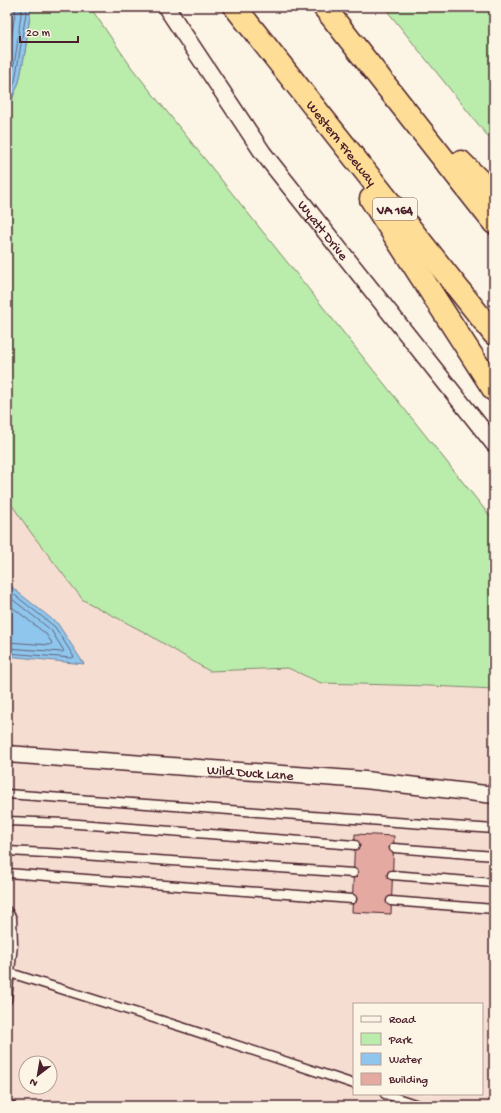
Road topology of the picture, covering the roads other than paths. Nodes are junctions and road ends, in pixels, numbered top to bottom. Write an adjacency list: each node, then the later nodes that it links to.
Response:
1 (166, 7): 10 (street, Wyatt Drive)
2 (235, 7): 4 (highway, Western Freeway / VA 164)
3 (324, 7): 5 (highway)
4 (296, 84): 8 (highway, Western Freeway / VA 164); 9 (highway)
5 (391, 92): 6 (highway); 7 (highway)
6 (494, 196)
7 (494, 223)
8 (494, 334)
9 (494, 390)
10 (494, 444)
11 (7, 754): 13 (street, Wild Duck Lane)
12 (7, 794): 17 (lane)
13 (494, 795)
14 (7, 817): 16 (lane)
15 (7, 821): 16 (lane)
16 (65, 823): 18 (lane)
17 (494, 829)
18 (355, 845)
19 (7, 847): 22 (lane)
20 (394, 848): 23 (lane)
21 (7, 851): 22 (lane)
22 (67, 854): 25 (lane)
23 (494, 856)
24 (7, 873): 28 (lane)
25 (353, 873)
26 (392, 875): 29 (lane)
27 (7, 878): 28 (lane)
28 (69, 879): 30 (lane)
29 (494, 883)
30 (352, 898)
31 (391, 901): 32 (lane)
32 (494, 909)
33 (7, 911): 34 (lane)
34 (7, 971): 35 (lane); 36 (lane)
35 (7, 1000)
36 (353, 1084)
37 (388, 1095): 40 (lane)
38 (7, 1104): 39 (lane)
39 (12, 1106)
40 (421, 1106)

